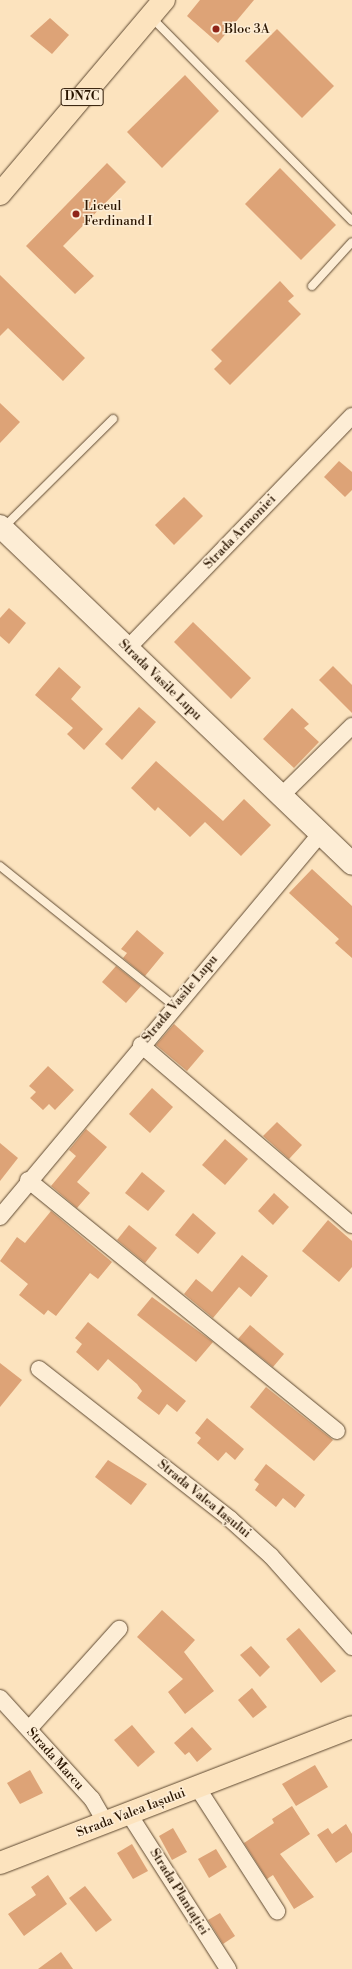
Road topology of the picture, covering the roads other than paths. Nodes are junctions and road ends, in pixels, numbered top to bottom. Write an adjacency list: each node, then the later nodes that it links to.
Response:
1 (164, 0): 2 (main road, DN7C)
2 (150, 17): 3 (main road, DN7C); 4 (lane)
3 (0, 194)
4 (352, 221)
5 (352, 242): 6 (lane)
6 (312, 286)
7 (352, 416): 10 (street, Strada Armoniei)
8 (113, 419): 9 (lane)
9 (1, 528): 10 (main road, Strada Vasile Lupu)
10 (127, 648): 12 (main road, Strada Vasile Lupu)
11 (352, 726): 12 (street)
12 (281, 796): 13 (main road, Strada Vasile Lupu)
13 (320, 834): 14 (main road, Strada Vasile Lupu); 16 (street, Strada Vasile Lupu)
14 (352, 864)
15 (0, 866): 16 (lane)
16 (174, 1006): 17 (street, Strada Vasile Lupu)
17 (141, 1045): 18 (street); 20 (street, Strada Vasile Lupu)
18 (28, 1180): 19 (street); 22 (street)
19 (0, 1217)
20 (352, 1225)
21 (39, 1369): 24 (street, Strada Valea Iașului)
22 (337, 1431)
23 (119, 1629): 27 (street)
24 (352, 1647)
25 (0, 1698): 27 (street, Strada Marcu)
26 (352, 1727): 28 (main road, Strada Valea Iașului)
27 (29, 1729): 30 (street, Strada Marcu)
28 (197, 1787): 29 (main road, Strada Valea Iașului); 32 (street)
29 (129, 1814): 30 (main road, Strada Valea Iașului); 33 (street, Strada Plantației)
30 (106, 1823): 31 (main road, Strada Valea Iașului)
31 (0, 1863)
32 (277, 1911)
33 (228, 1969)

